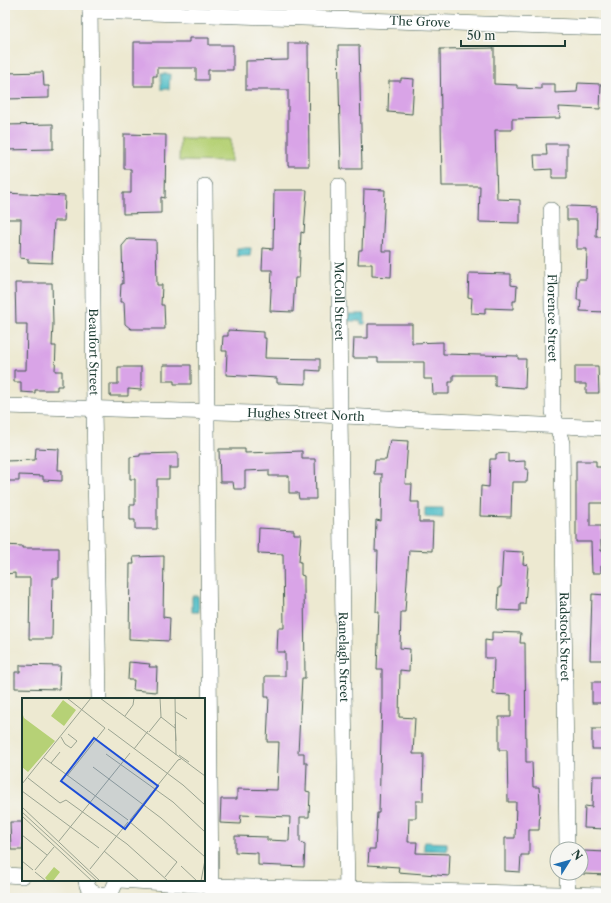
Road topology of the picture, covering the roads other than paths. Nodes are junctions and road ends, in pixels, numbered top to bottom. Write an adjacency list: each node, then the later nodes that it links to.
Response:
1 (90, 8): 2 (street, The Grove); 7 (street, Beaufort Street)
2 (606, 28)
3 (205, 186): 8 (street)
4 (338, 186): 9 (street, McColl Street)
5 (550, 210): 10 (street, Florence Street)
6 (5, 406): 7 (street, Hughes Street North)
7 (94, 408): 8 (street, Hughes Street North); 12 (street, Beaufort Street)
8 (207, 412): 9 (street, Hughes Street North); 20 (street)
9 (340, 416): 10 (street, Hughes Street North); 21 (street, Ranelagh Street)
10 (558, 426): 11 (street, Hughes Street North); 13 (street, Radstock Street)
11 (606, 428)
12 (99, 698)
13 (567, 841)
14 (5, 875): 15 (street)
15 (22, 876)
16 (86, 881): 23 (street)
17 (117, 881): 23 (street)
18 (128, 881): 20 (street)
19 (567, 881): 24 (street)
20 (211, 892): 21 (street)
21 (347, 893): 24 (street)
22 (606, 895): 24 (street)
23 (102, 896)
24 (568, 896)

